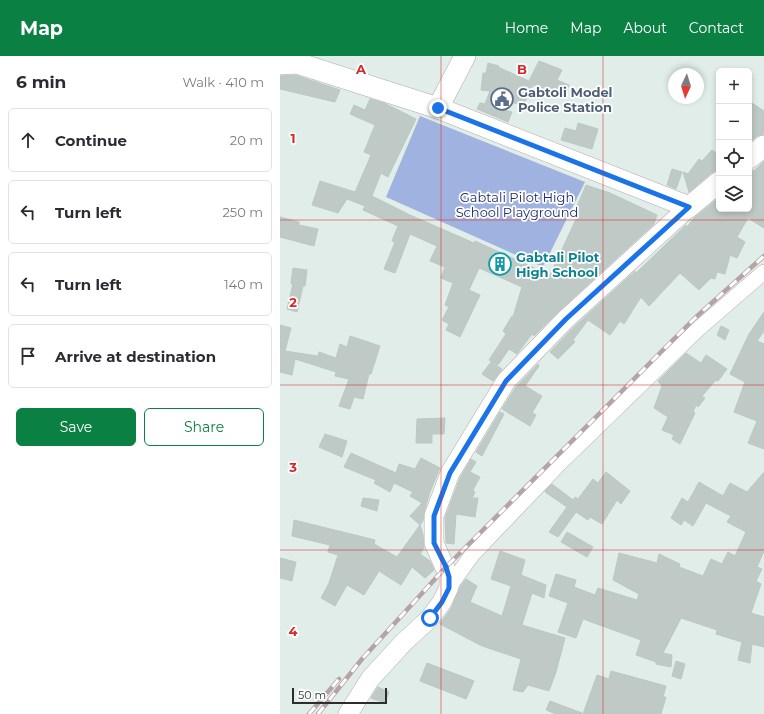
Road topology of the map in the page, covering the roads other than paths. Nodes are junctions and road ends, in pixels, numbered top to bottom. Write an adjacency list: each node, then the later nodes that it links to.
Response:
1 (465, 56): 3 (main road)
2 (280, 64): 3 (main road)
3 (438, 108): 7 (main road)
4 (764, 146): 5 (main road)
5 (752, 156)
6 (716, 184): 7 (main road)
7 (689, 207): 9 (street)
8 (764, 272): 9 (street)
9 (449, 588): 10 (street)
10 (348, 714)

